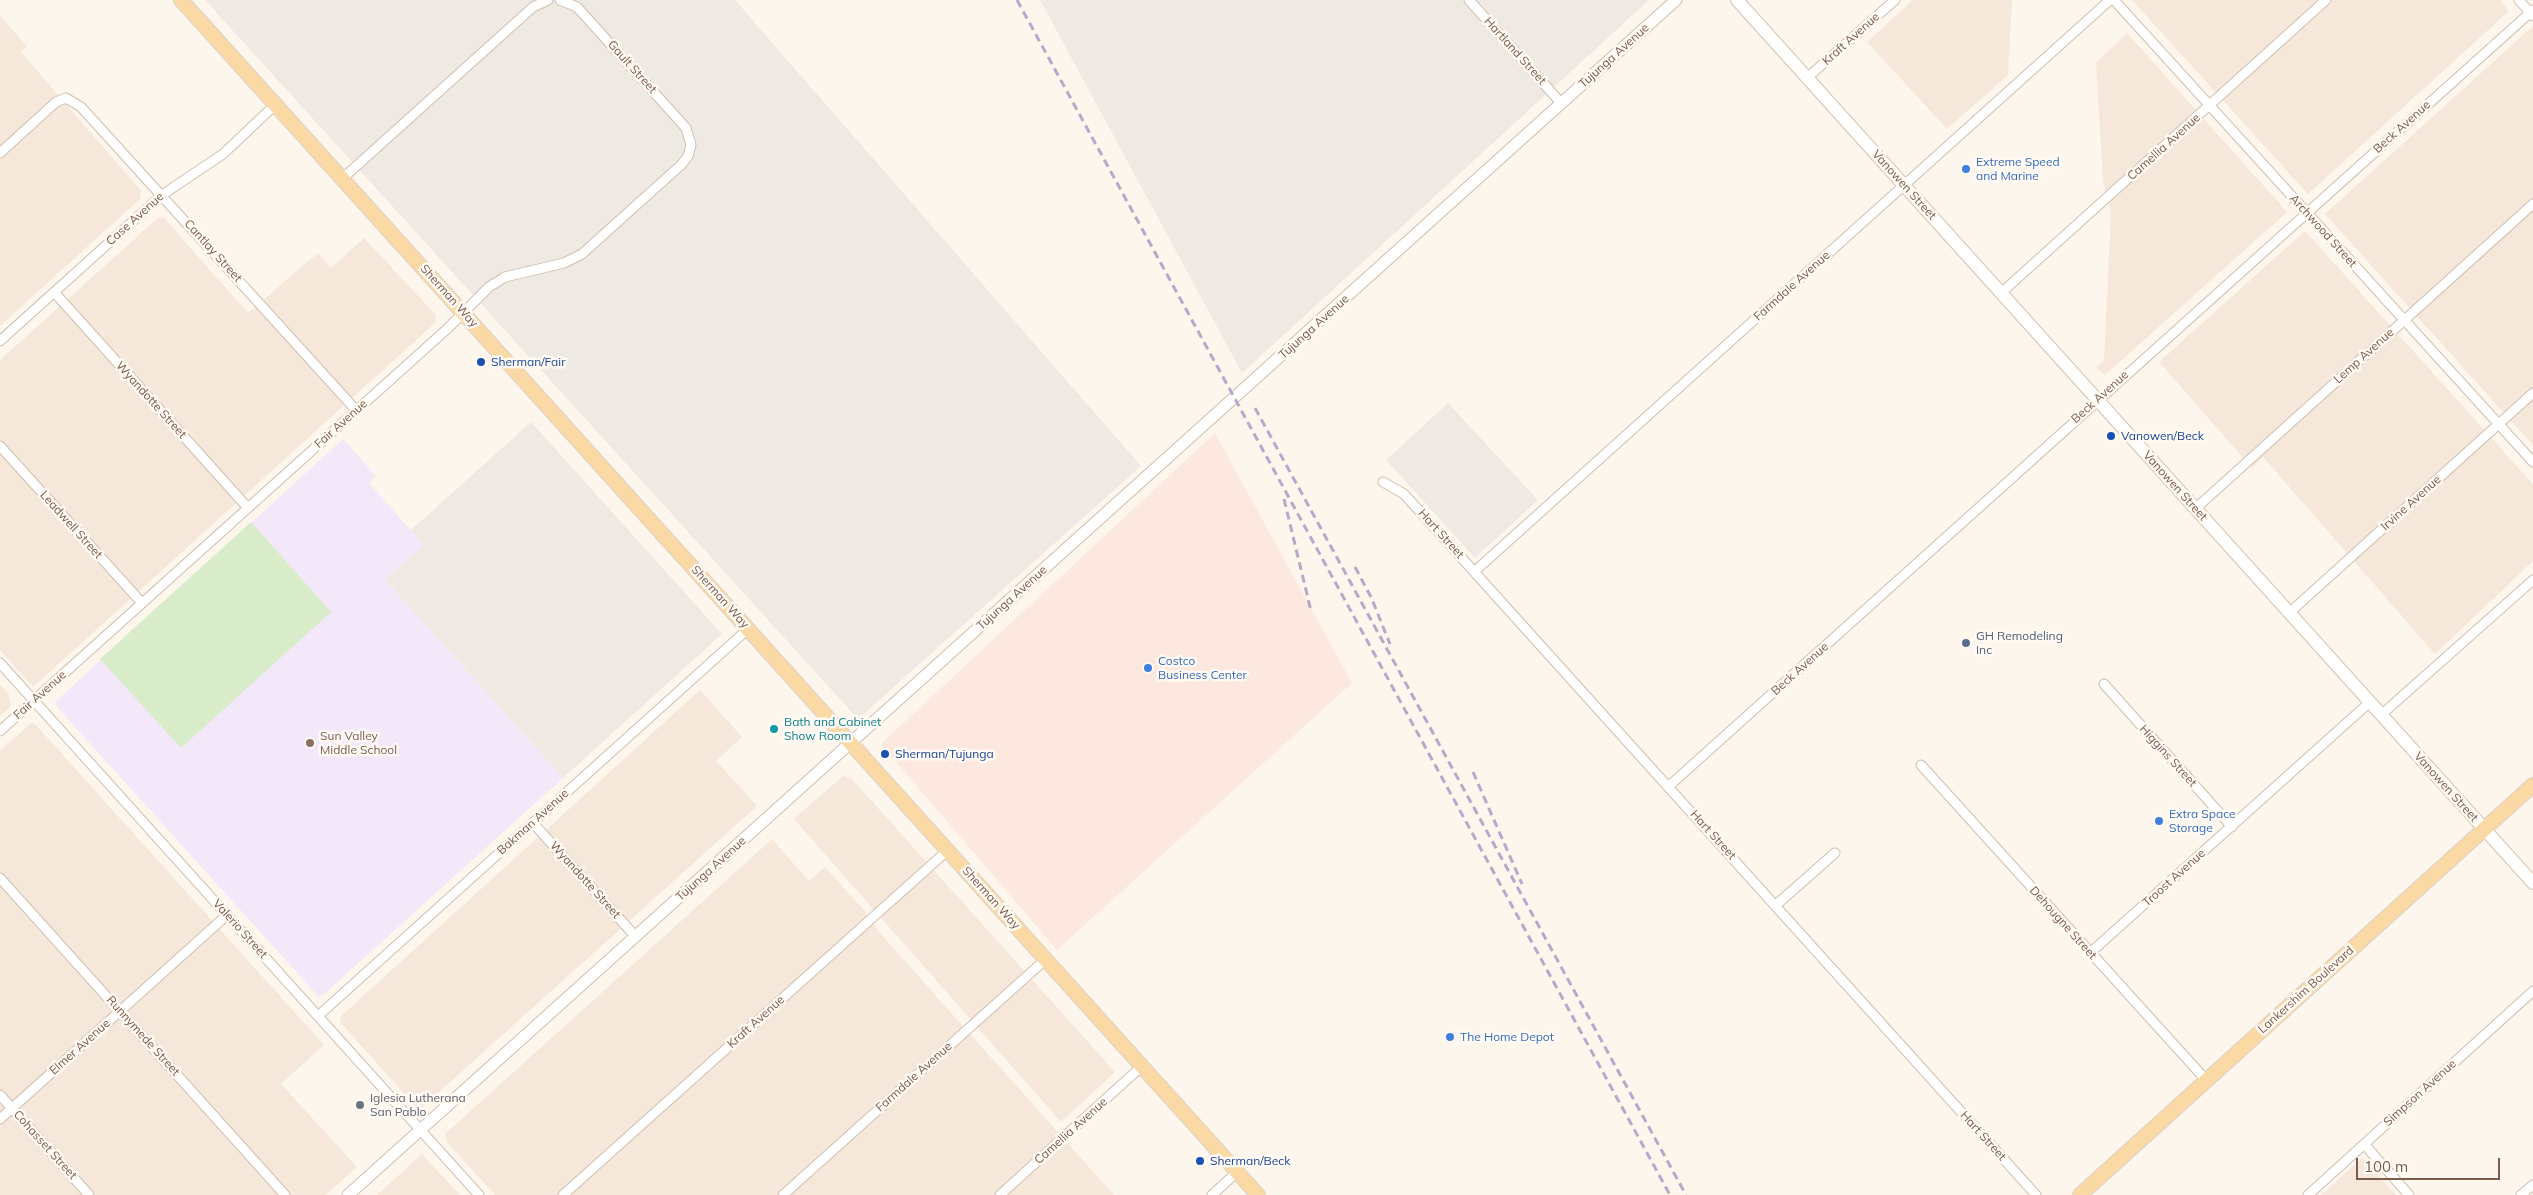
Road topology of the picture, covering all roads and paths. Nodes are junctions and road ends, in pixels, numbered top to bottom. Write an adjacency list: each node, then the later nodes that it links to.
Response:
1 (181, 0): 15 (main road, Sherman Way)
2 (548, 0): 19 (street)
3 (560, 0): 17 (street, Gault Street)
4 (1469, 0): 14 (street, Hartland Street)
5 (1676, 0): 14 (street, Tujunga Avenue)
6 (1737, 0): 13 (main road, Vanowen Street)
7 (1894, 0): 13 (street, Kraft Avenue)
8 (2110, 0): 20 (street, Farmdale Avenue)
9 (2114, 0): 16 (street, Archwood Street)
10 (2326, 0): 16 (street, Camellia Avenue)
11 (2519, 0): 12 (street)
12 (2532, 13): 23 (street, Beck Avenue)
13 (1807, 78): 20 (main road, Vanowen Street)
14 (1561, 103): 49 (street, Tujunga Avenue)
15 (276, 104): 19 (main road, Sherman Way); 21 (street, Case Avenue)
16 (2210, 106): 23 (street, Archwood Street); 25 (street, Camellia Avenue)
17 (691, 145): 26 (street, Fair Avenue)
18 (0, 153): 21 (street, Cantlay Street)
19 (343, 178): 26 (main road, Sherman Way)
20 (1904, 186): 25 (main road, Vanowen Street); 38 (street, Farmdale Avenue)
21 (162, 195): 24 (street, Case Avenue); 31 (street, Cantlay Street)
22 (2533, 204): 27 (street, Lemp Avenue)
23 (2307, 213): 27 (street, Archwood Street); 30 (street, Beck Avenue)
24 (54, 292): 28 (street, Case Avenue); 36 (street, Wyandotte Street)
25 (2001, 293): 30 (main road, Vanowen Street)
26 (463, 312): 31 (street, Fair Avenue); 42 (main road, Sherman Way)
27 (2404, 320): 32 (street, Archwood Street); 37 (street, Lemp Avenue)
28 (0, 341)
29 (2533, 393): 32 (street, Irvine Avenue)
30 (2097, 400): 37 (main road, Vanowen Street); 52 (street, Beck Avenue)
31 (356, 410): 36 (street, Fair Avenue)
32 (2498, 424): 34 (street, Archwood Street); 41 (street, Irvine Avenue)
33 (0, 446): 40 (street, Leadwell Street)
34 (2533, 462)
35 (1383, 482): 38 (street, Hart Street)
36 (248, 508): 40 (street, Fair Avenue)
37 (2195, 508): 41 (main road, Vanowen Street)
38 (1475, 571): 52 (street, Hart Street)
39 (2533, 580): 47 (street)
40 (142, 603): 45 (street, Fair Avenue)
41 (2289, 613): 46 (main road, Vanowen Street)
42 (748, 629): 49 (main road, Sherman Way); 53 (street, Bakman Avenue)
43 (0, 663): 45 (street, Valerio Street)
44 (2104, 684): 54 (street, Higgins Street)
45 (34, 700): 48 (street, Fair Avenue); 61 (street, Valerio Street)
46 (2370, 702): 47 (main road, Vanowen Street); 54 (street, Troost Avenue)
47 (2382, 715): 55 (main road, Vanowen Street)
48 (0, 731)
49 (851, 742): 56 (main road, Sherman Way); 62 (street, Tujunga Avenue)
50 (1921, 765): 63 (street, Dehougne Street)
51 (2533, 785): 55 (main road, Lankershim Boulevard)
52 (1669, 786): 60 (street, Hart Street)
53 (533, 823): 62 (street, Wyandotte Street); 67 (street, Bakman Avenue)
54 (2232, 827): 63 (street, Troost Avenue)
55 (2484, 829): 59 (main road, Vanowen Street); 69 (main road, Lankershim Boulevard)
56 (948, 850): 64 (main road, Sherman Way); 81 (street, Kraft Avenue)
57 (1835, 853): 60 (street)
58 (0, 878): 66 (street, Runnymede Street)
59 (2533, 883)
60 (1776, 905): 86 (street, Hart Street)
61 (227, 915): 66 (street, Elmer Avenue); 67 (street, Valerio Street)
62 (636, 937): 73 (street, Tujunga Avenue)
63 (2090, 953): 69 (street, Dehougne Street)
64 (1046, 959): 68 (main road, Sherman Way); 82 (street, Farmdale Avenue)
65 (2533, 991): 74 (street, Simpson Avenue)
66 (119, 1010): 71 (street, Elmer Avenue); 78 (street, Runnymede Street)
67 (318, 1016): 73 (street, Valerio Street)
68 (1142, 1066): 75 (main road, Sherman Way); 83 (street, Camellia Avenue)
69 (2206, 1080): 87 (main road, Lankershim Boulevard)
70 (0, 1095): 71 (street, Cohasset Street)
71 (12, 1108): 72 (street, Elmer Avenue); 77 (street, Cohasset Street)
72 (0, 1119)
73 (420, 1131): 79 (street, Tujunga Avenue); 80 (street, Valerio Street)
74 (2364, 1144): 88 (street, Simpson Avenue); 89 (street)
75 (1237, 1172): 84 (street); 85 (main road, Sherman Way)
76 (2533, 1184): 90 (street)
77 (89, 1195)
78 (285, 1195)
79 (348, 1195)
80 (479, 1195)
81 (563, 1195)
82 (783, 1195)
83 (1000, 1195)
84 (1212, 1195)
85 (1258, 1195)
86 (2036, 1195)
87 (2080, 1195)
88 (2308, 1195)
89 (2409, 1195)
90 (2521, 1195)

